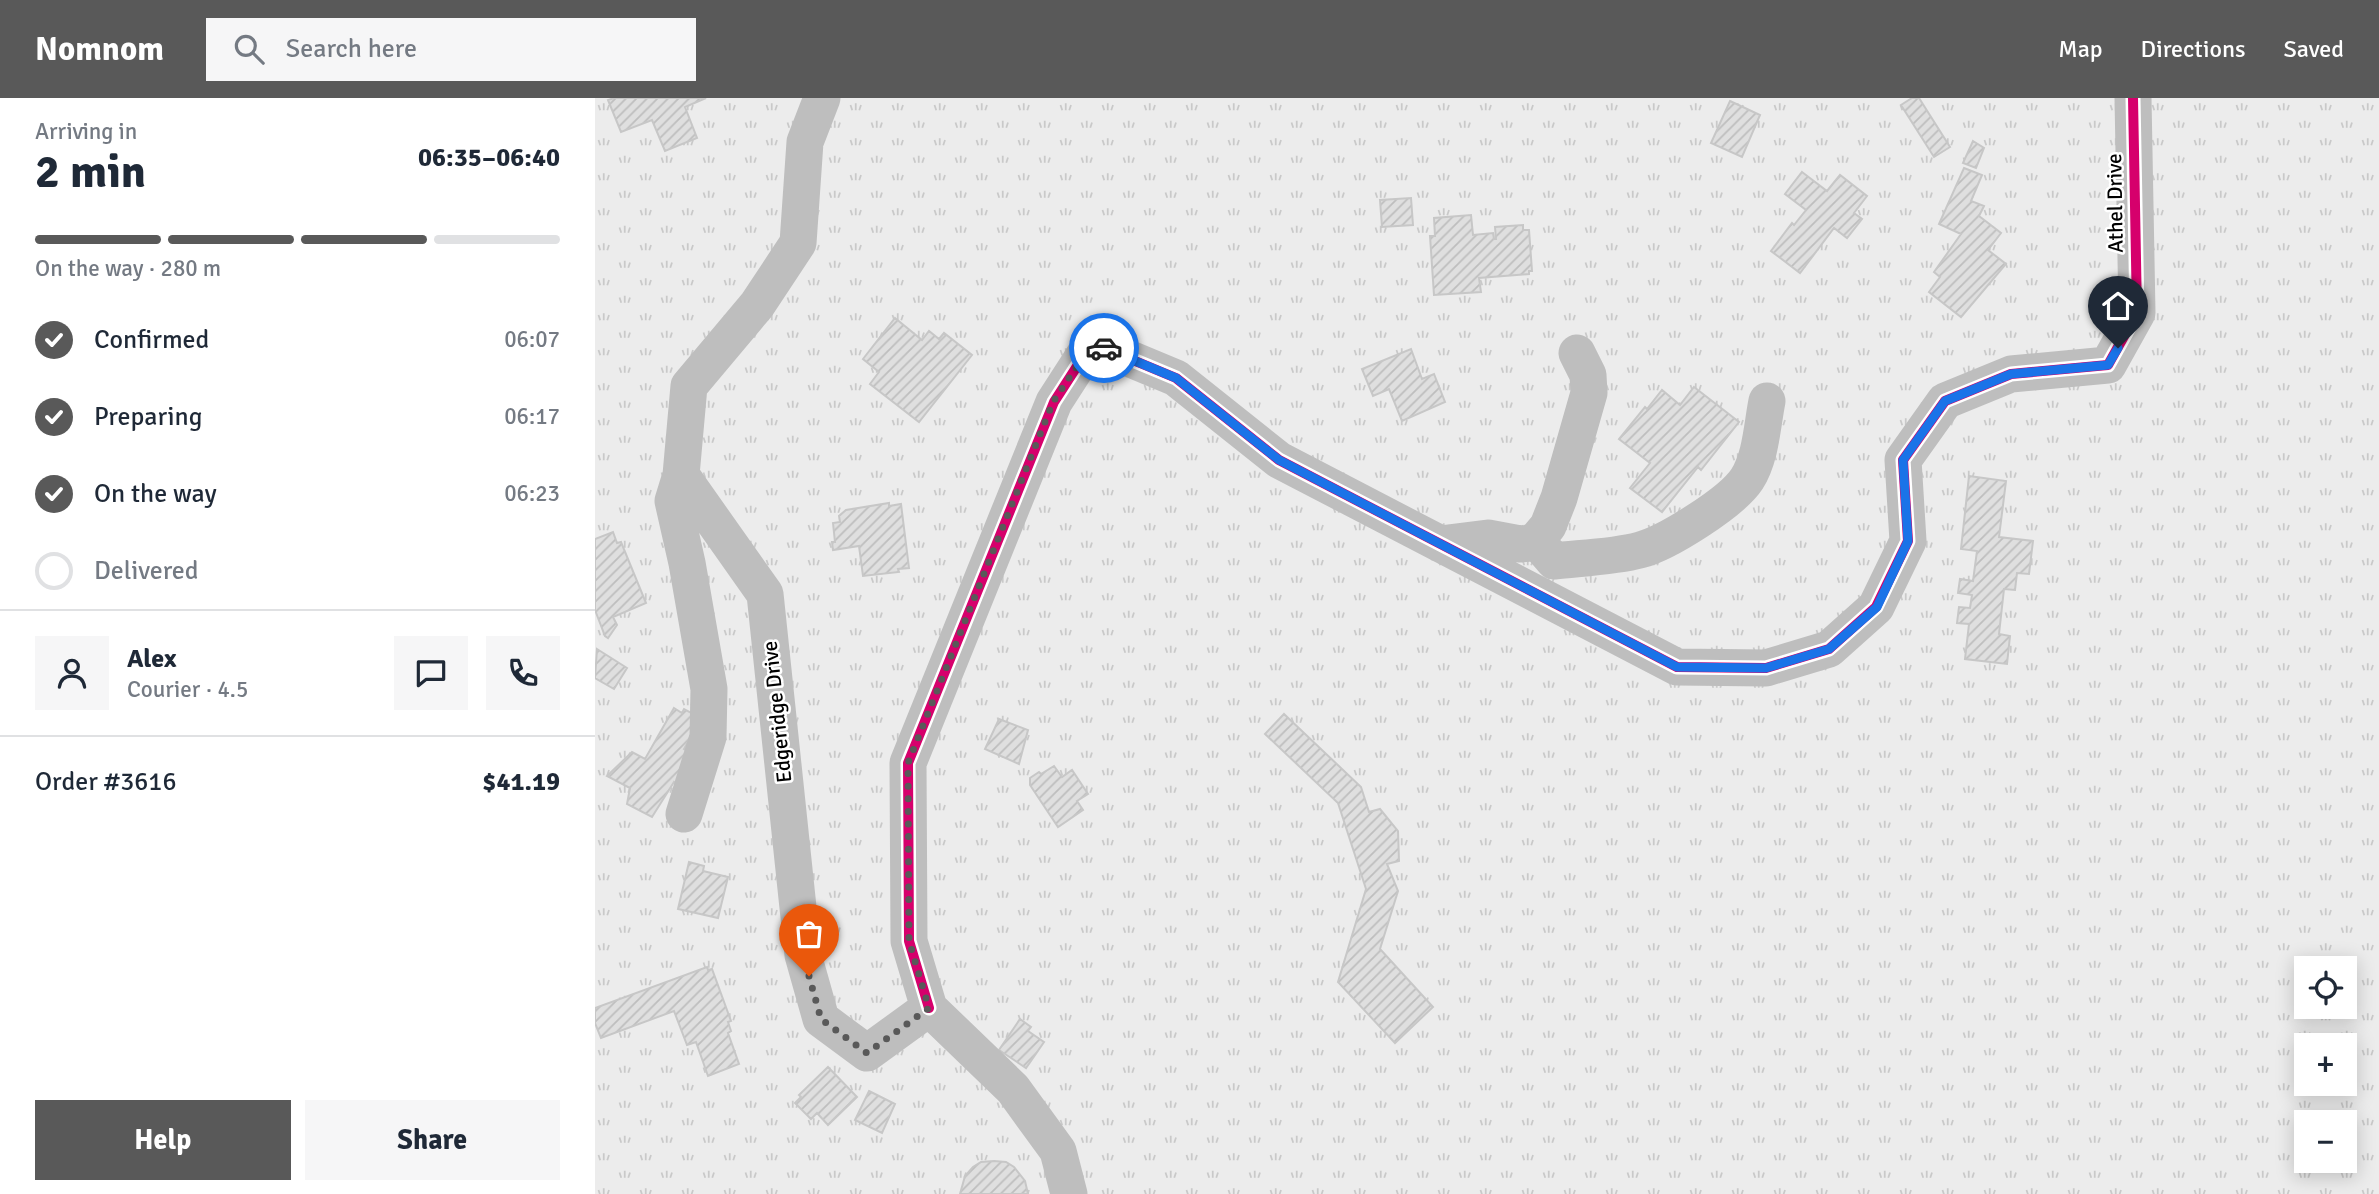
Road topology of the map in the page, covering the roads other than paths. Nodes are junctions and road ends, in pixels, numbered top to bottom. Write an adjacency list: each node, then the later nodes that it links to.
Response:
1 (821, 98): 5 (street)
2 (2133, 98): 7 (street, Athel Drive)
3 (1577, 353): 6 (street)
4 (1767, 401): 6 (street)
5 (681, 475): 8 (street); 9 (street, Edgeridge Drive)
6 (1536, 540): 7 (street)
7 (1440, 544): 9 (street, Athel Drive)
8 (684, 814)
9 (929, 1008): 10 (street)
10 (1069, 1194)

